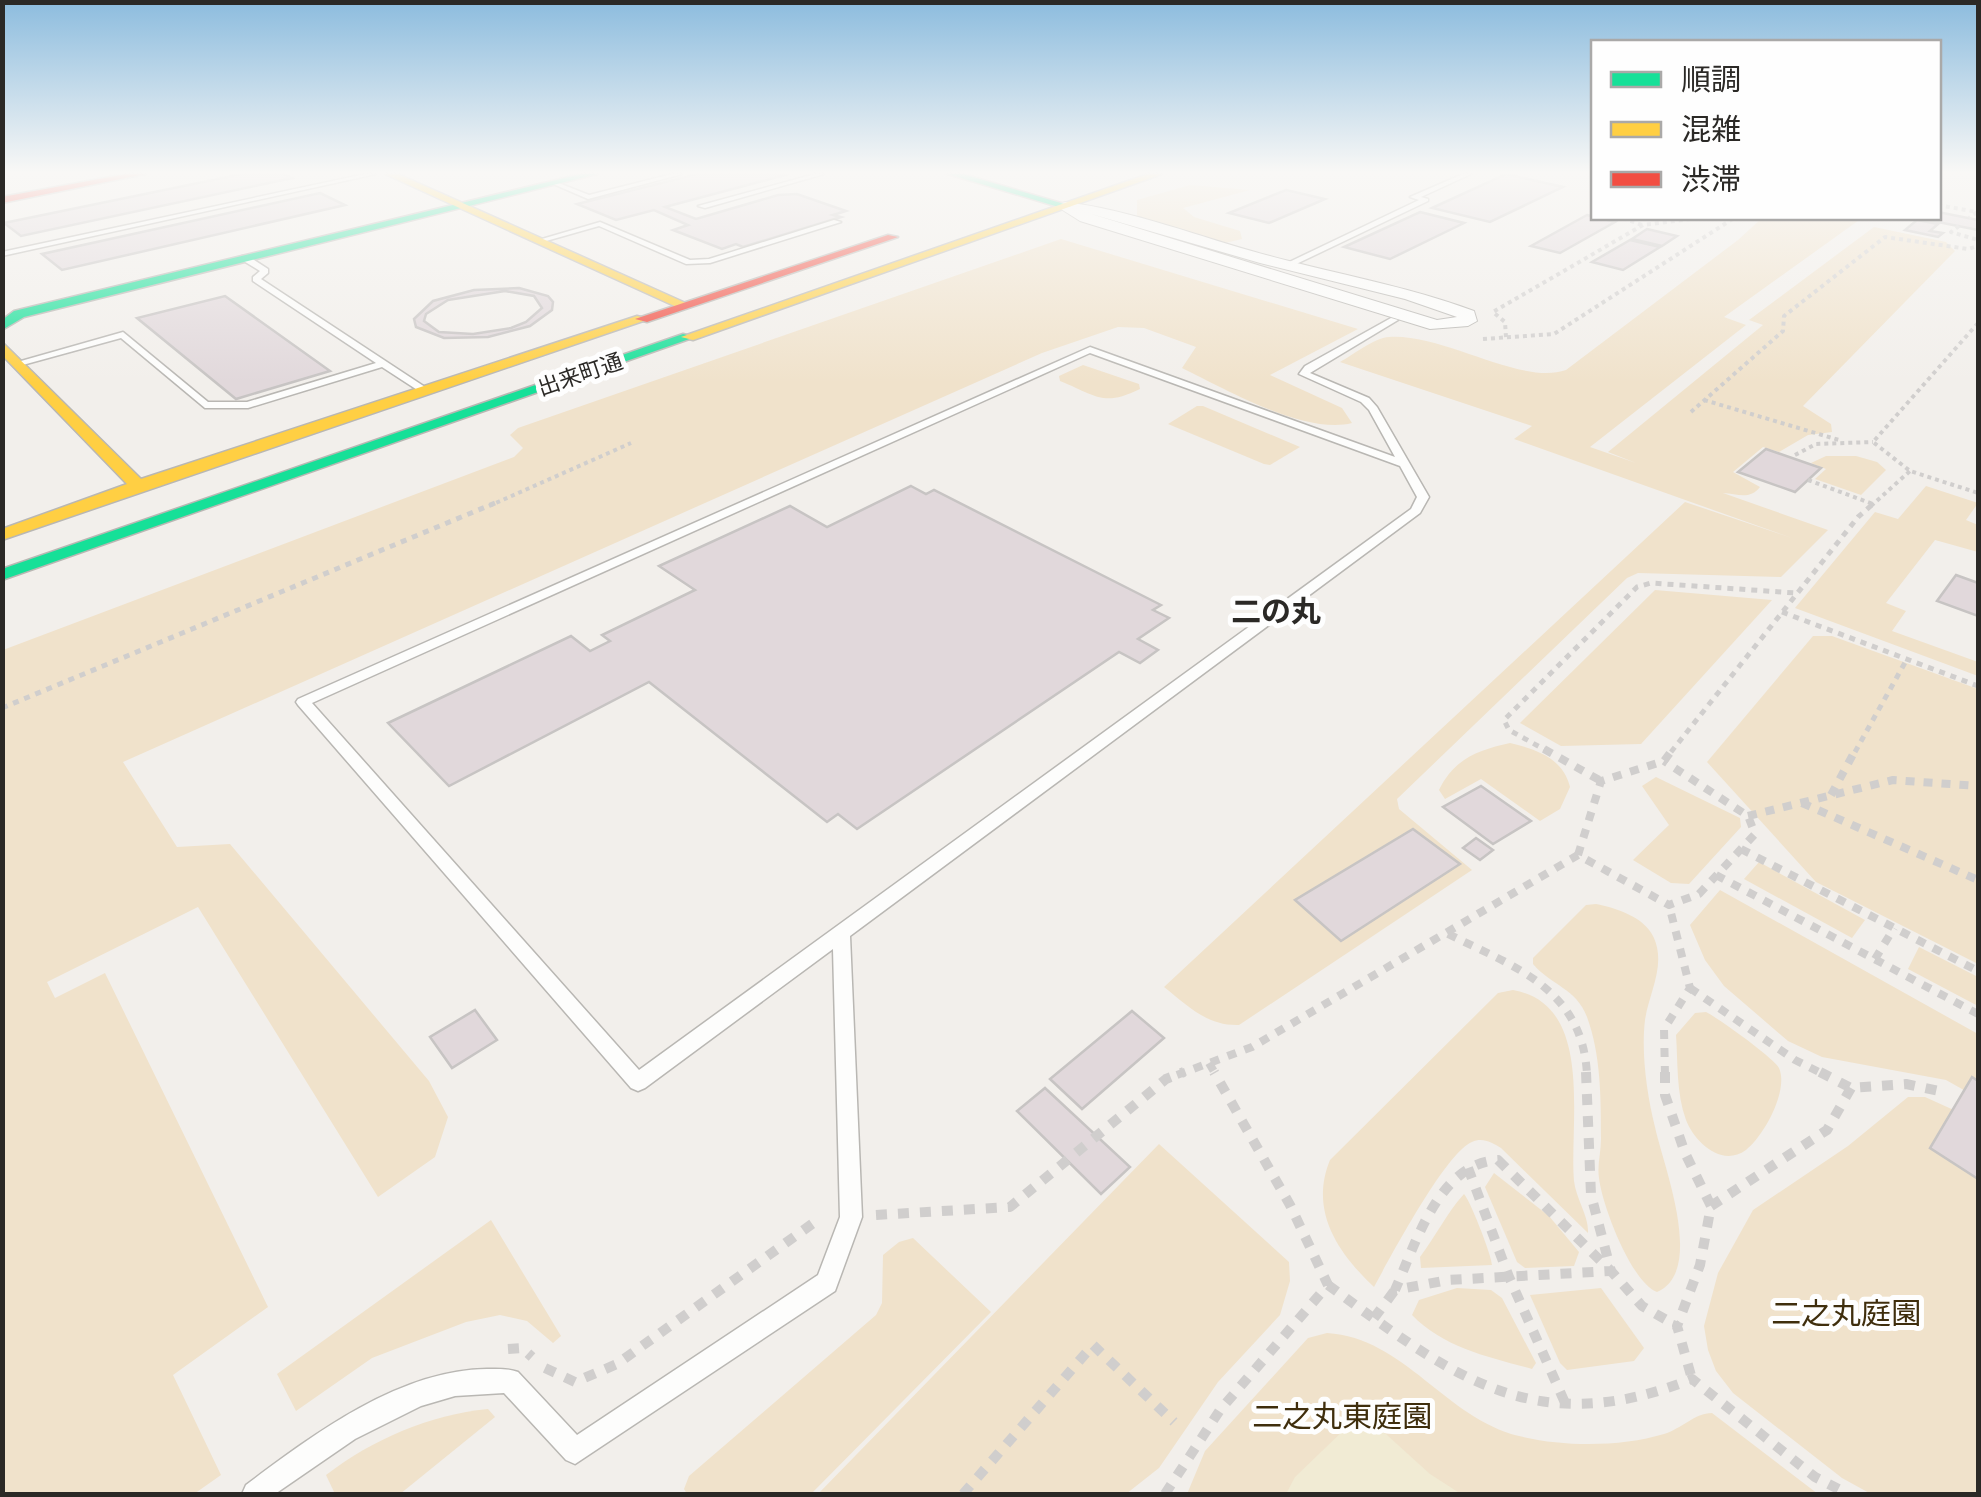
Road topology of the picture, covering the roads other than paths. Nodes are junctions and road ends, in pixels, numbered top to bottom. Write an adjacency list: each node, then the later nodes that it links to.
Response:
1 (51, 244): 11 (lane)
2 (303, 244): 12 (main road)
3 (545, 244): 15 (main road)
4 (647, 244): 5 (lane)
5 (768, 244)
6 (871, 244): 15 (main road, 出来町通)
7 (957, 244): 24 (main road, 出来町通)
8 (1166, 244): 16 (street)
9 (1218, 244): 13 (street)
10 (1333, 244): 13 (lane)
11 (2, 254)
12 (245, 258): 17 (main road); 19 (lane)
13 (1288, 265): 14 (street)
14 (1406, 295): 16 (street); 16 (street)
15 (684, 305): 20 (main road, 出来町通)
16 (1387, 315): 21 (lane)
17 (8, 316)
18 (11, 354): 19 (lane); 22 (main road)
19 (384, 364): 20 (lane)
20 (425, 391): 22 (main road, 出来町通)
21 (1405, 464): 25 (lane); 25 (lane)
22 (138, 486): 23 (main road, 出来町通)
23 (2, 535)
24 (2, 575)
25 (841, 933): 26 (lane)
26 (255, 1494)

